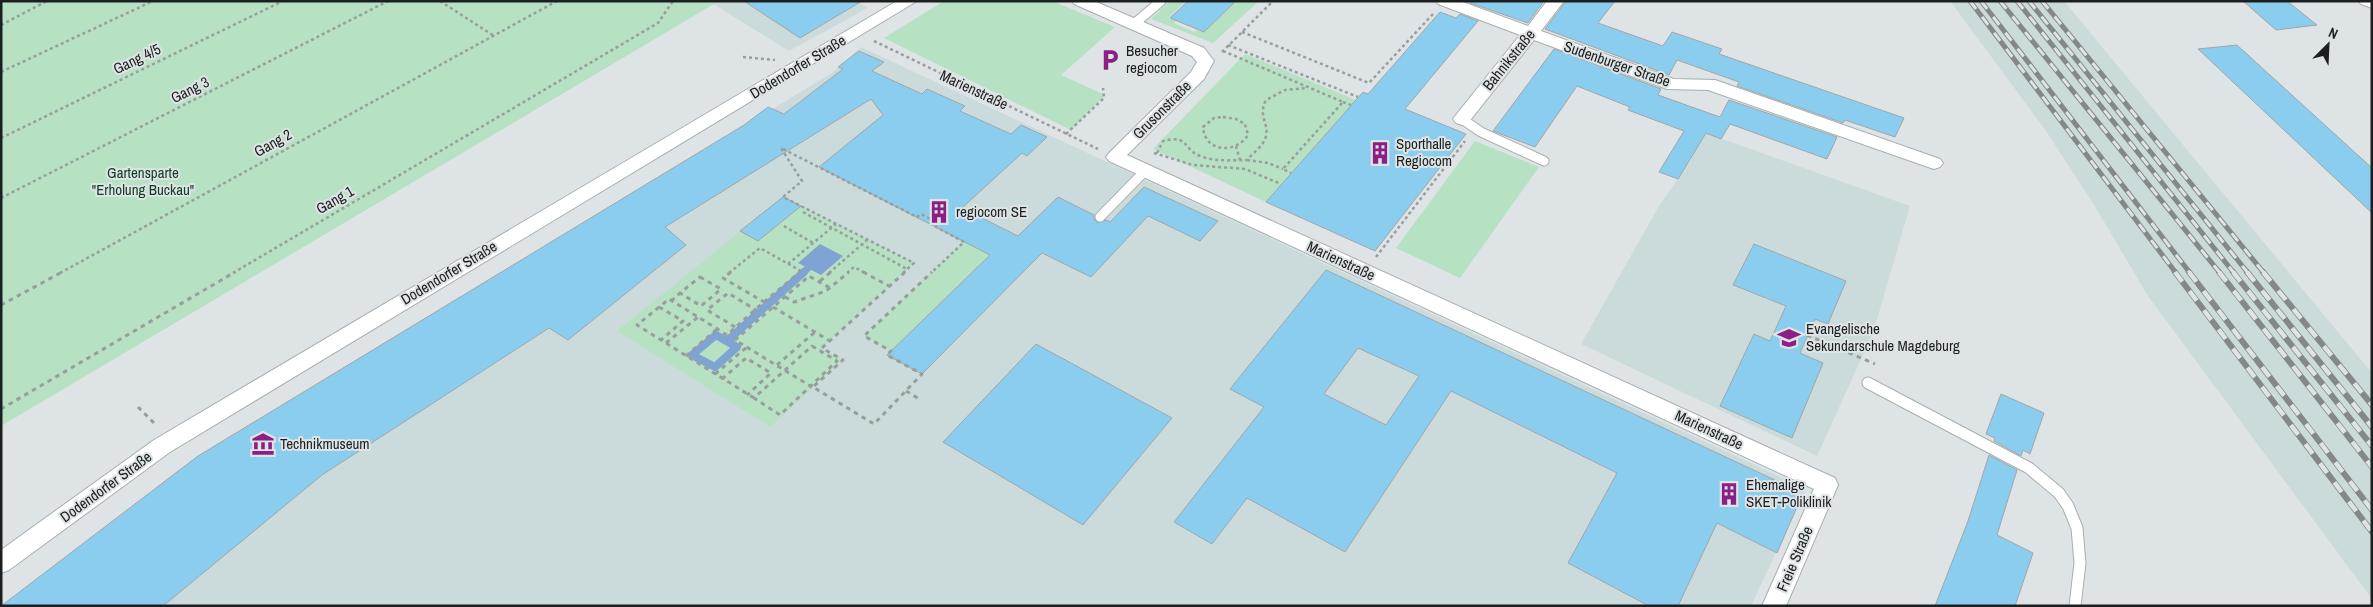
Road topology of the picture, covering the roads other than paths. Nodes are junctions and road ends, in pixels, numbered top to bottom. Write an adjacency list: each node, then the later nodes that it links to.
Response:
1 (1080, 1): 8 (street)
2 (1160, 1): 8 (lane)
3 (1444, 1): 9 (street, Sudenburger Straße)
4 (1556, 1): 9 (street, Bahnikstraße)
5 (2367, 1): 7 (street)
6 (902, 2): 18 (street, Dodendorfer Straße)
7 (2372, 3)
8 (1134, 24): 11 (street, Grusonstraße)
9 (1530, 34): 10 (street, Bahnikstraße); 13 (street, Sudenburger Straße)
10 (1462, 119): 12 (lane)
11 (1115, 158): 14 (street, Marienstraße)
12 (1544, 161)
13 (1934, 163)
14 (1144, 171): 15 (lane); 17 (street, Marienstraße)
15 (1100, 216)
16 (1868, 383): 20 (lane)
17 (1827, 485): 19 (street, Freie Straße)
18 (1, 563)
19 (1774, 606)
20 (2075, 606)

